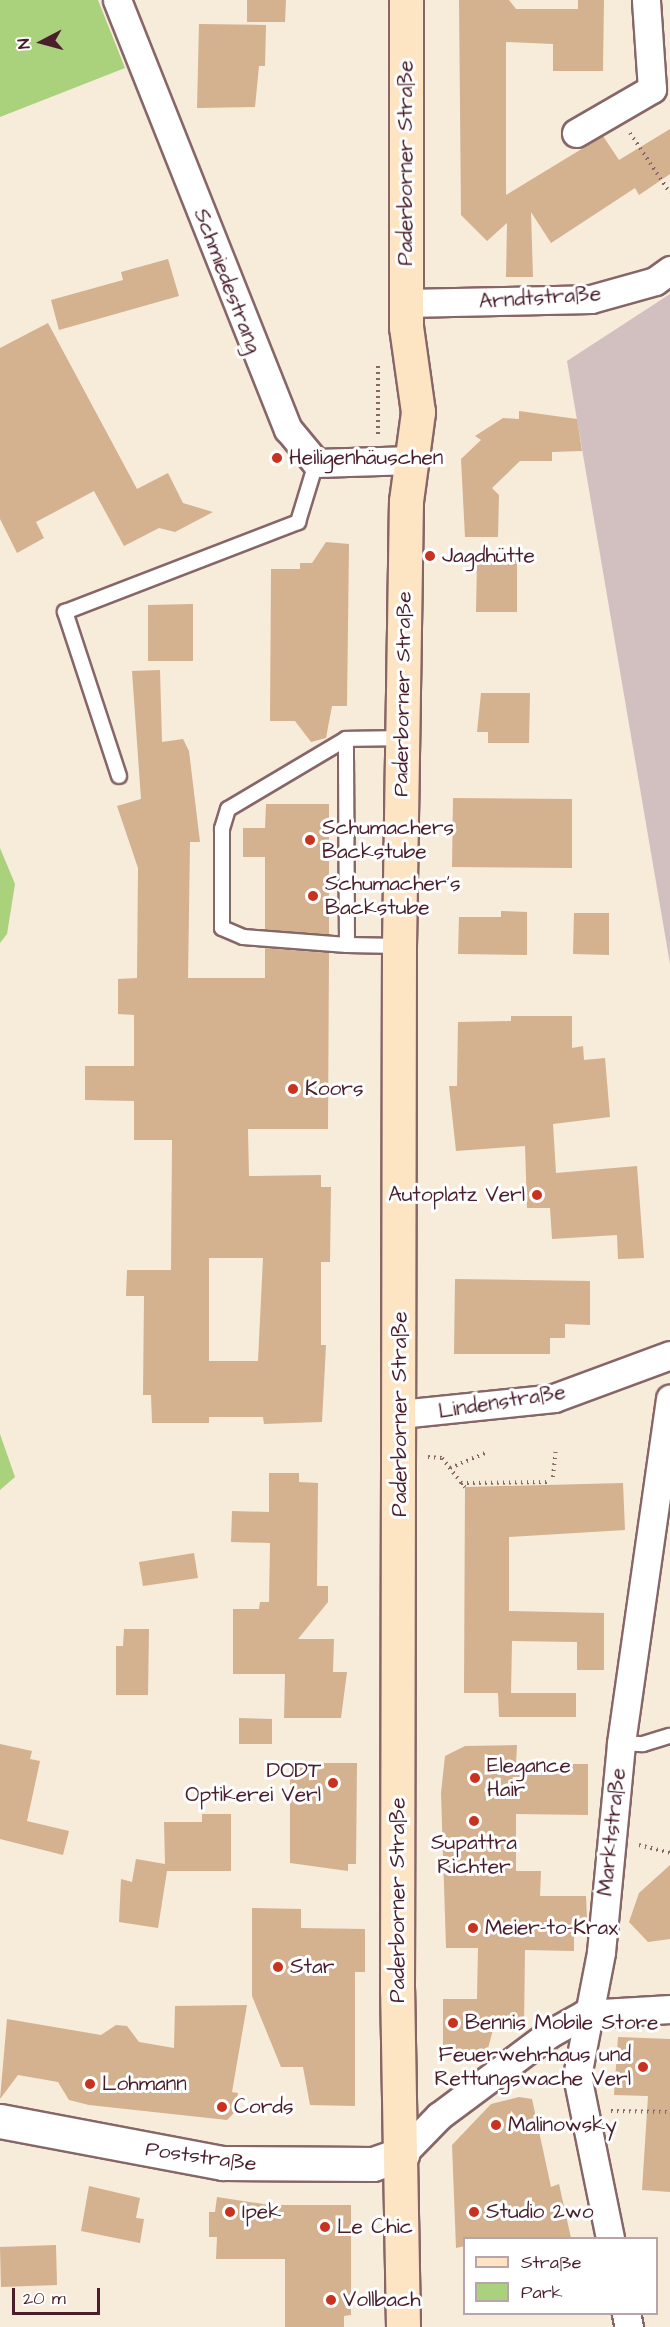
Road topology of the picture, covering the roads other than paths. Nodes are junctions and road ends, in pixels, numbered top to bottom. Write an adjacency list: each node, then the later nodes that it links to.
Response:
1 (117, 0): 8 (street, Schmiedestrang)
2 (406, 0): 6 (main road, Paderborner Straße)
3 (646, 0): 4 (street)
4 (576, 133)
5 (670, 270): 6 (street, Arndtstraße)
6 (406, 315): 7 (main road, Paderborner Straße)
7 (406, 460): 8 (street); 9 (main road, Paderborner Straße)
8 (316, 463): 11 (lane)
9 (402, 738): 10 (lane); 13 (main road, Paderborner Straße)
10 (346, 739): 12 (lane); 12 (lane)
11 (119, 776)
12 (347, 945): 13 (lane)
13 (399, 946): 16 (main road, Paderborner Straße)
14 (669, 1360): 16 (street, Lindenstraße)
15 (670, 1398): 18 (street, Marktstraße)
16 (400, 1414): 22 (main road, Paderborner Straße)
17 (670, 1736): 18 (lane, Marktstraße)
18 (621, 1743): 20 (street, Marktstraße)
19 (670, 2009): 20 (street)
20 (585, 2014): 22 (street); 23 (street, Marktstraße)
21 (0, 2121): 22 (street, Poststraße)
22 (402, 2154): 24 (main road, Paderborner Straße)
23 (610, 2237)
24 (403, 2327)

